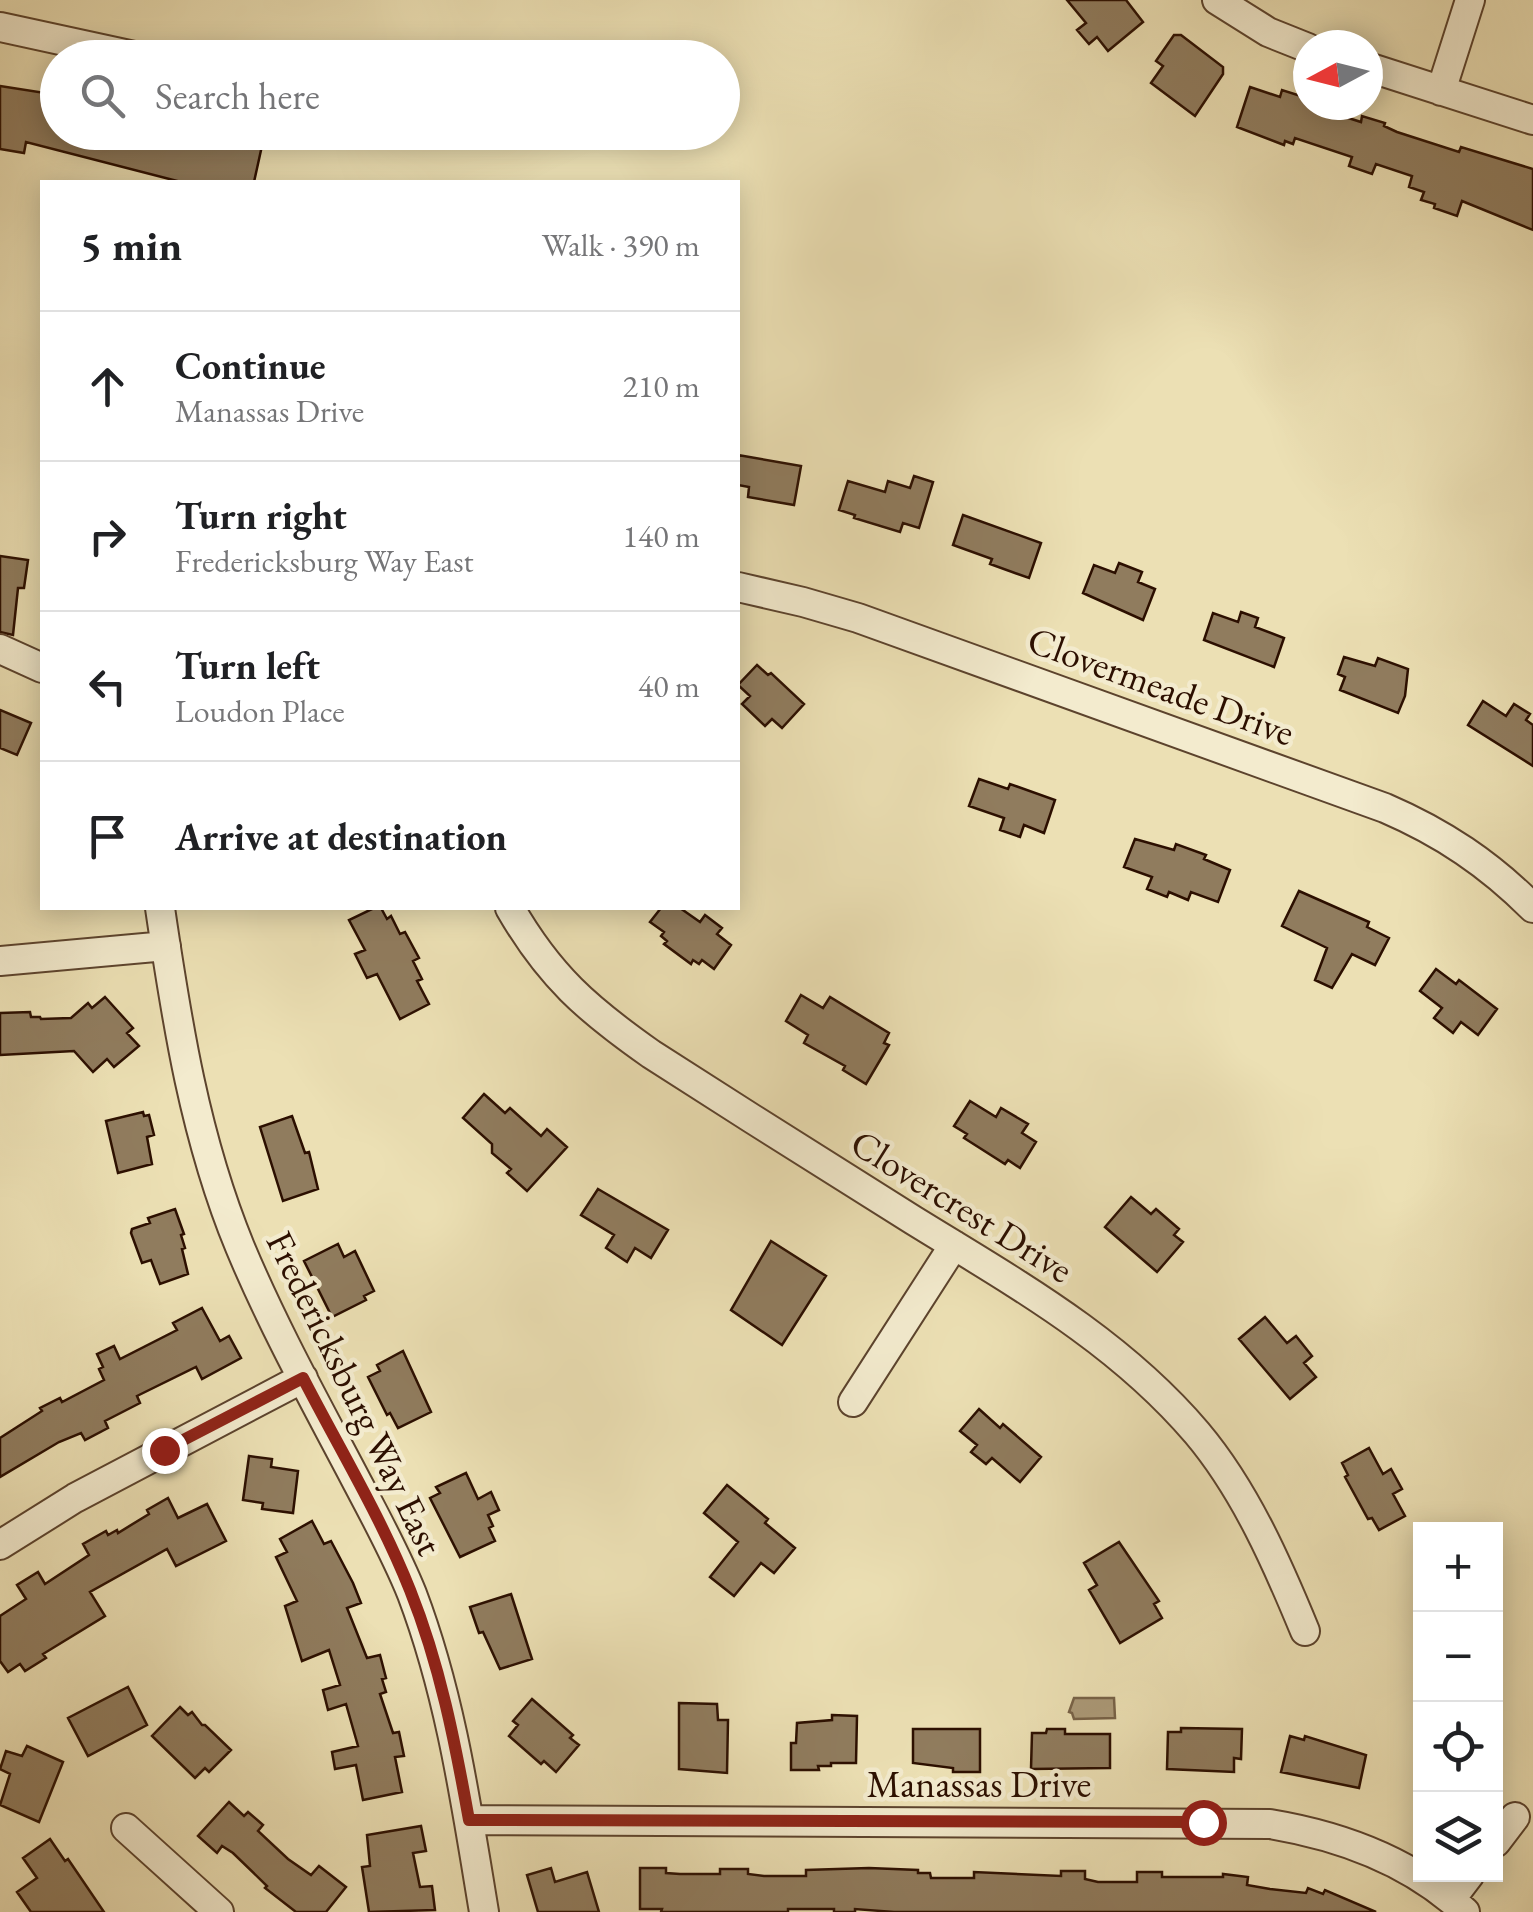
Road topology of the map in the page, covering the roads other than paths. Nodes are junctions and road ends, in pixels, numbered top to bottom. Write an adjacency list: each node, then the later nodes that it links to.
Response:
1 (1217, 0): 5 (street)
2 (1470, 0): 7 (street)
3 (0, 27): 4 (street)
4 (60, 40)
5 (1293, 42)
6 (1383, 71): 7 (street)
7 (1441, 91): 8 (street)
8 (1533, 120)
9 (740, 588): 12 (street, Clovermeade Drive)
10 (0, 650): 11 (street)
11 (40, 667)
12 (1533, 908)
13 (160, 910): 15 (street, Fredericksburg Way East)
14 (511, 910): 17 (street, Clovercrest Drive)
15 (166, 946): 16 (street); 18 (street, Fredericksburg Way East)
16 (0, 961)
17 (954, 1244): 19 (street); 21 (street, Clovercrest Drive)
18 (303, 1378): 20 (street); 23 (street, Fredericksburg Way East)
19 (854, 1402)
20 (0, 1545)
21 (1306, 1631)
22 (1515, 1816): 25 (street)
23 (469, 1820): 26 (street, Manassas Drive); 28 (street, Fredericksburg Way East)
24 (126, 1828): 27 (street)
25 (1503, 1832)
26 (1458, 1905)
27 (218, 1912)
28 (484, 1912)

